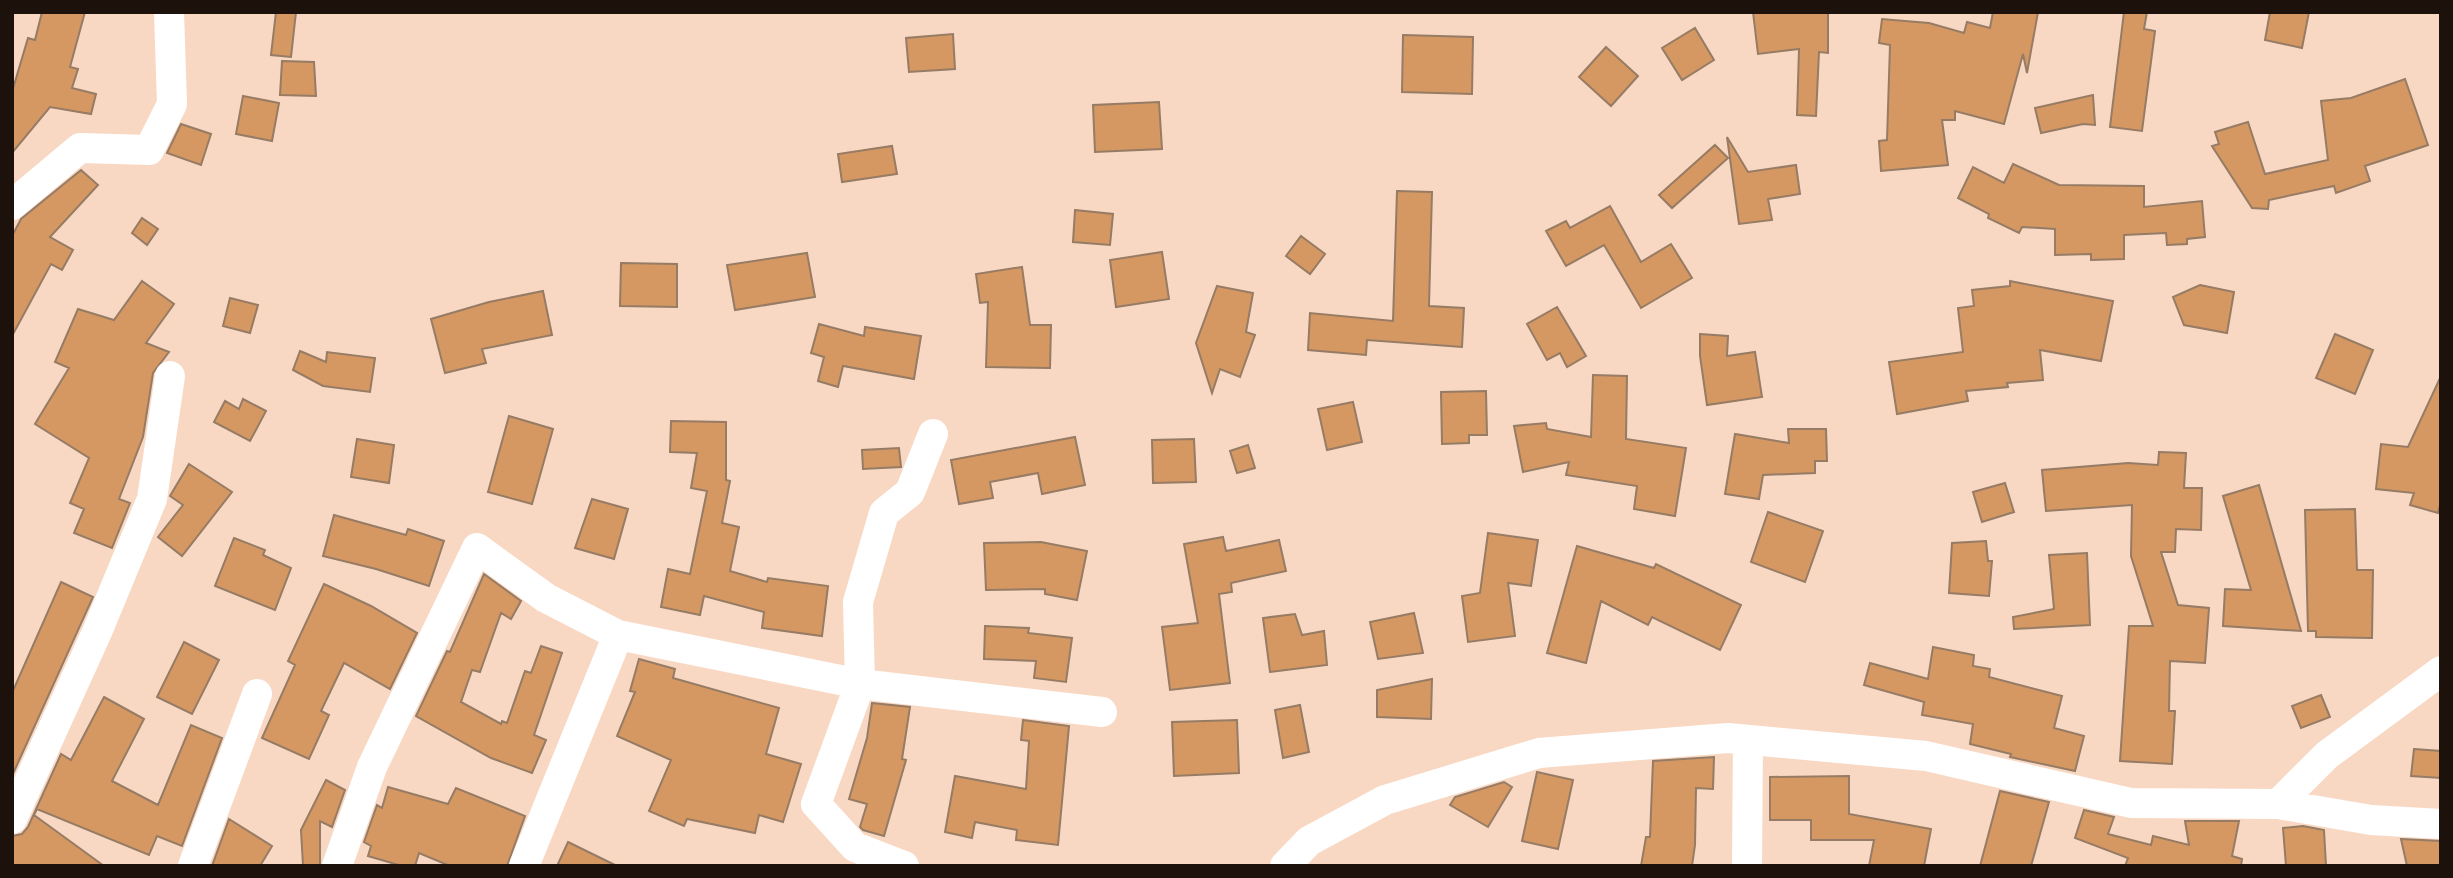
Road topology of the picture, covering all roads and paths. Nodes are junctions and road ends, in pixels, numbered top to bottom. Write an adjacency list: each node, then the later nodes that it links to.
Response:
1 (169, 12): 2 (street)
2 (12, 205)
3 (170, 376): 12 (street)
4 (933, 434): 7 (street)
5 (618, 635): 7 (street); 15 (street); 16 (street)
6 (2441, 671): 11 (street)
7 (859, 684): 9 (street); 17 (street)
8 (257, 694): 14 (street)
9 (1102, 712)
10 (1748, 740): 11 (street); 18 (street); 19 (street)
11 (2278, 804): 13 (street)
12 (12, 819)
13 (2441, 824)
14 (193, 866)
15 (337, 866)
16 (524, 866)
17 (904, 866)
18 (1286, 866)
19 (1747, 866)

